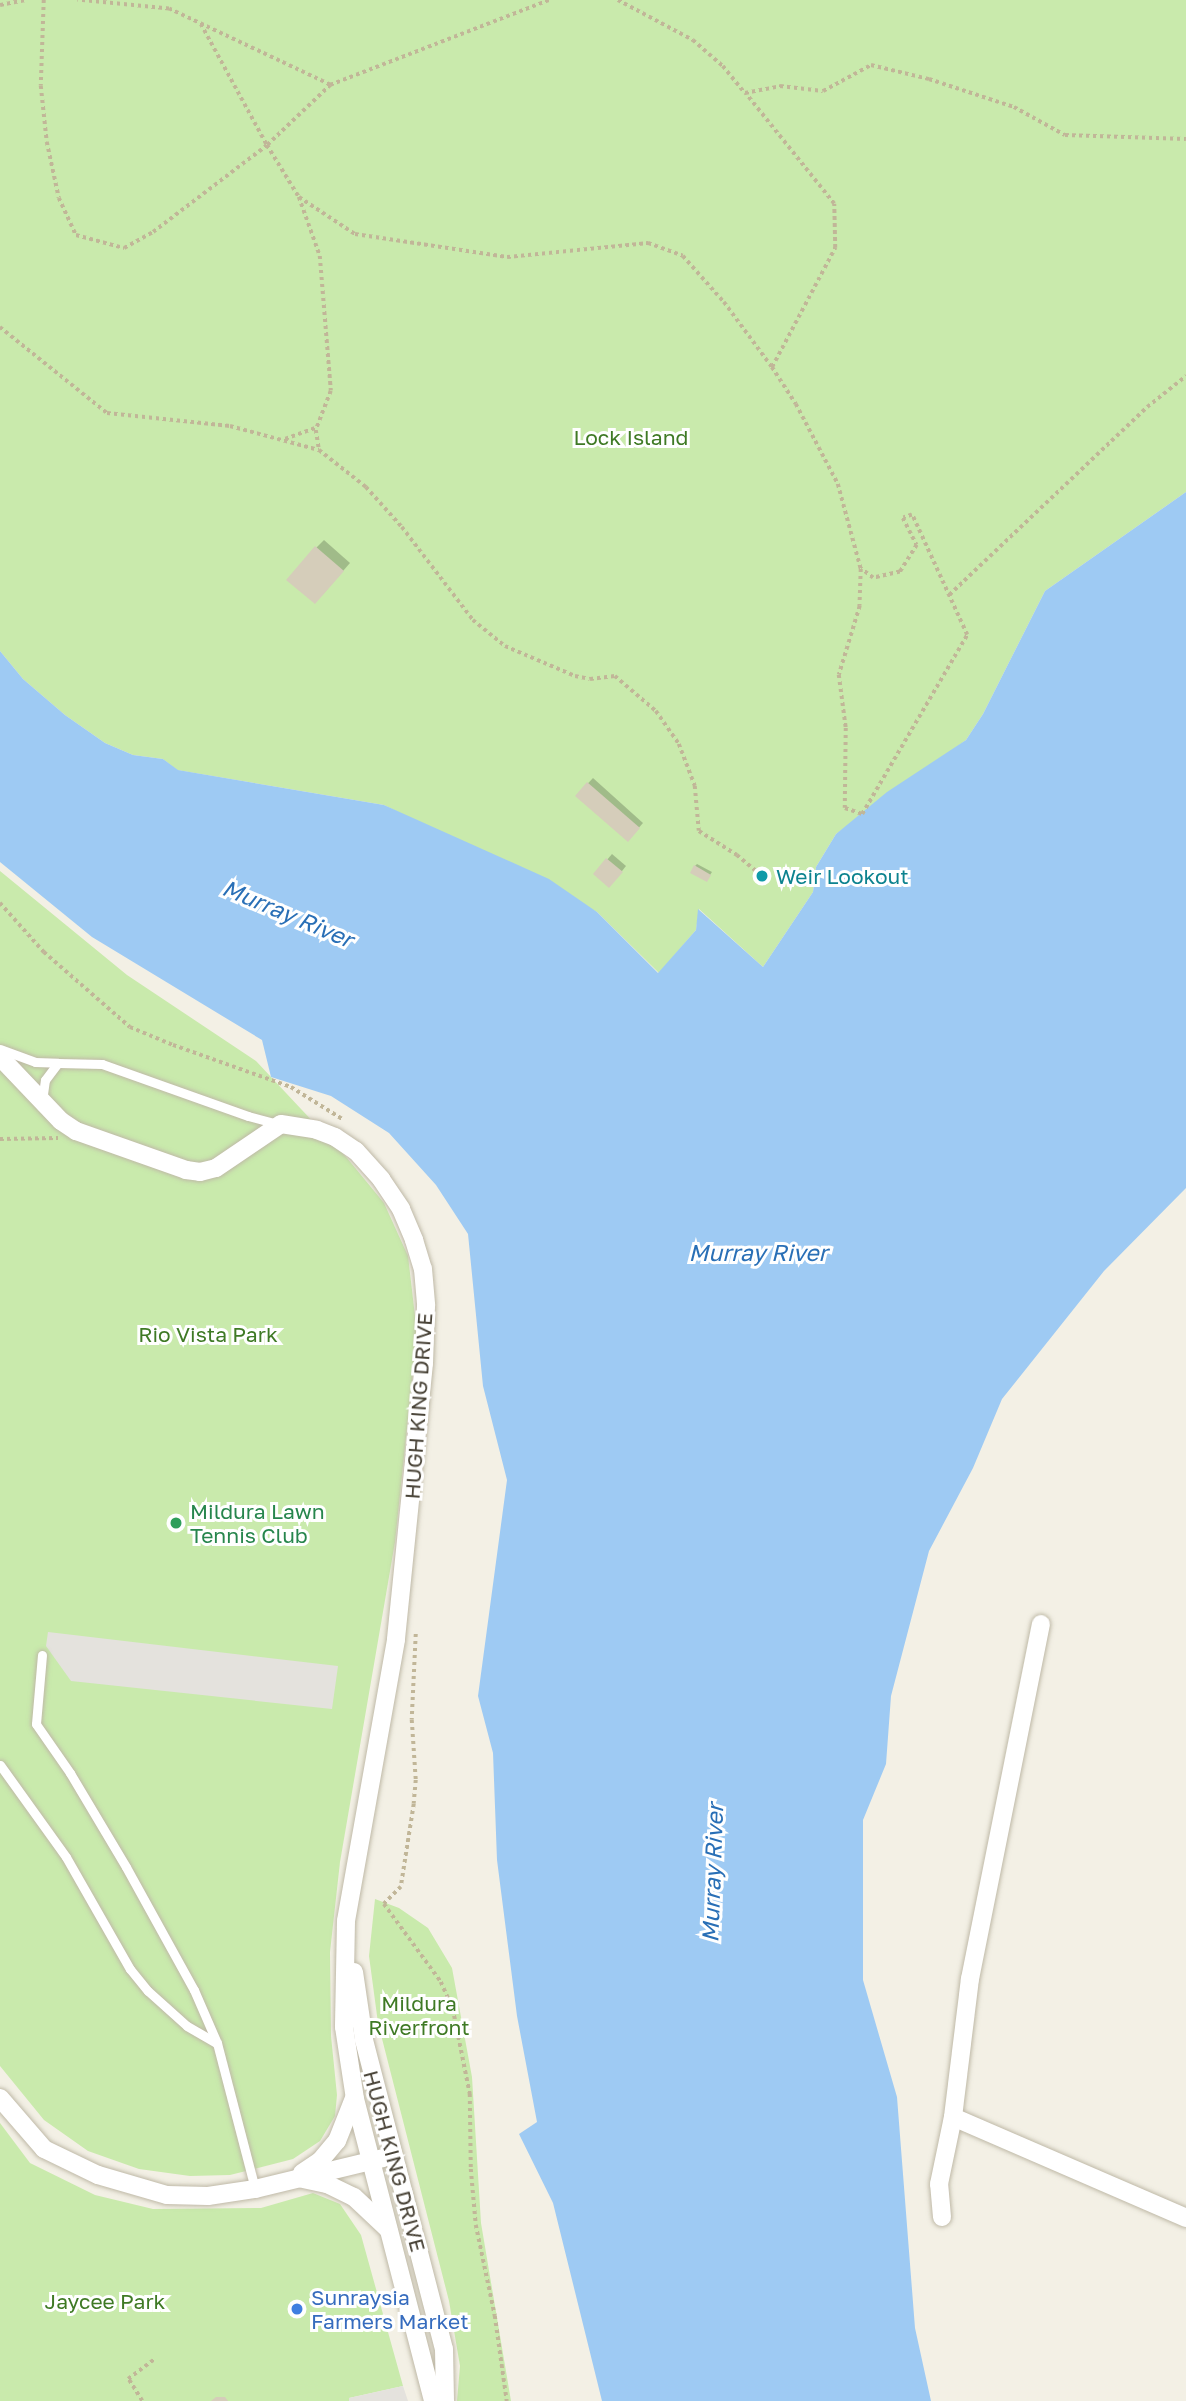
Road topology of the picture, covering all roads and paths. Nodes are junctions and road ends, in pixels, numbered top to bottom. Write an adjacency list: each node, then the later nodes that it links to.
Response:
1 (26, 0): 6 (path)
2 (44, 0): 11 (path)
3 (77, 0): 7 (path)
4 (549, 0): 8 (path)
5 (618, 0): 9 (path)
6 (0, 5)
7 (201, 23): 8 (path); 11 (path)
8 (330, 85): 11 (path)
9 (745, 93): 10 (path); 14 (path)
10 (1186, 139)
11 (267, 145): 12 (path)
12 (299, 197): 14 (path); 16 (path)
13 (0, 327): 17 (path)
14 (772, 367): 19 (path)
15 (1186, 376): 20 (path)
16 (316, 428): 17 (path); 18 (path)
17 (284, 439): 18 (path)
18 (319, 450): 21 (path)
19 (861, 569): 20 (path); 20 (path)
20 (949, 595)
21 (762, 876)
22 (0, 903): 28 (path)
23 (0, 1049): 25 (lane)
24 (0, 1056): 26 (street)
25 (58, 1063): 26 (lane); 27 (lane)
26 (42, 1103): 29 (street)
27 (281, 1124): 29 (street); 35 (street, HUGH KING DRIVE)
28 (352, 1126)
29 (76, 1131): 30 (path)
30 (0, 1139)
31 (1041, 1624): 39 (street)
32 (416, 1625): 51 (path)
33 (42, 1655): 36 (lane)
34 (0, 1765): 36 (lane)
35 (346, 1920): 37 (street, HUGH KING DRIVE); 40 (street, HUGH KING DRIVE)
36 (217, 2043): 43 (lane)
37 (354, 2095): 41 (street, HUGH KING DRIVE); 42 (street)
38 (0, 2098): 43 (street)
39 (953, 2117): 44 (street); 45 (street)
40 (393, 2156): 41 (street); 50 (street, HUGH KING DRIVE)
41 (372, 2161): 42 (street); 46 (street, HUGH KING DRIVE)
42 (296, 2177): 43 (street); 46 (street)
43 (255, 2189)
44 (942, 2217)
45 (1186, 2217)
46 (390, 2231): 49 (street, HUGH KING DRIVE)
47 (155, 2359): 48 (path)
48 (142, 2401)
49 (433, 2401)
50 (445, 2401)
51 (507, 2401)

